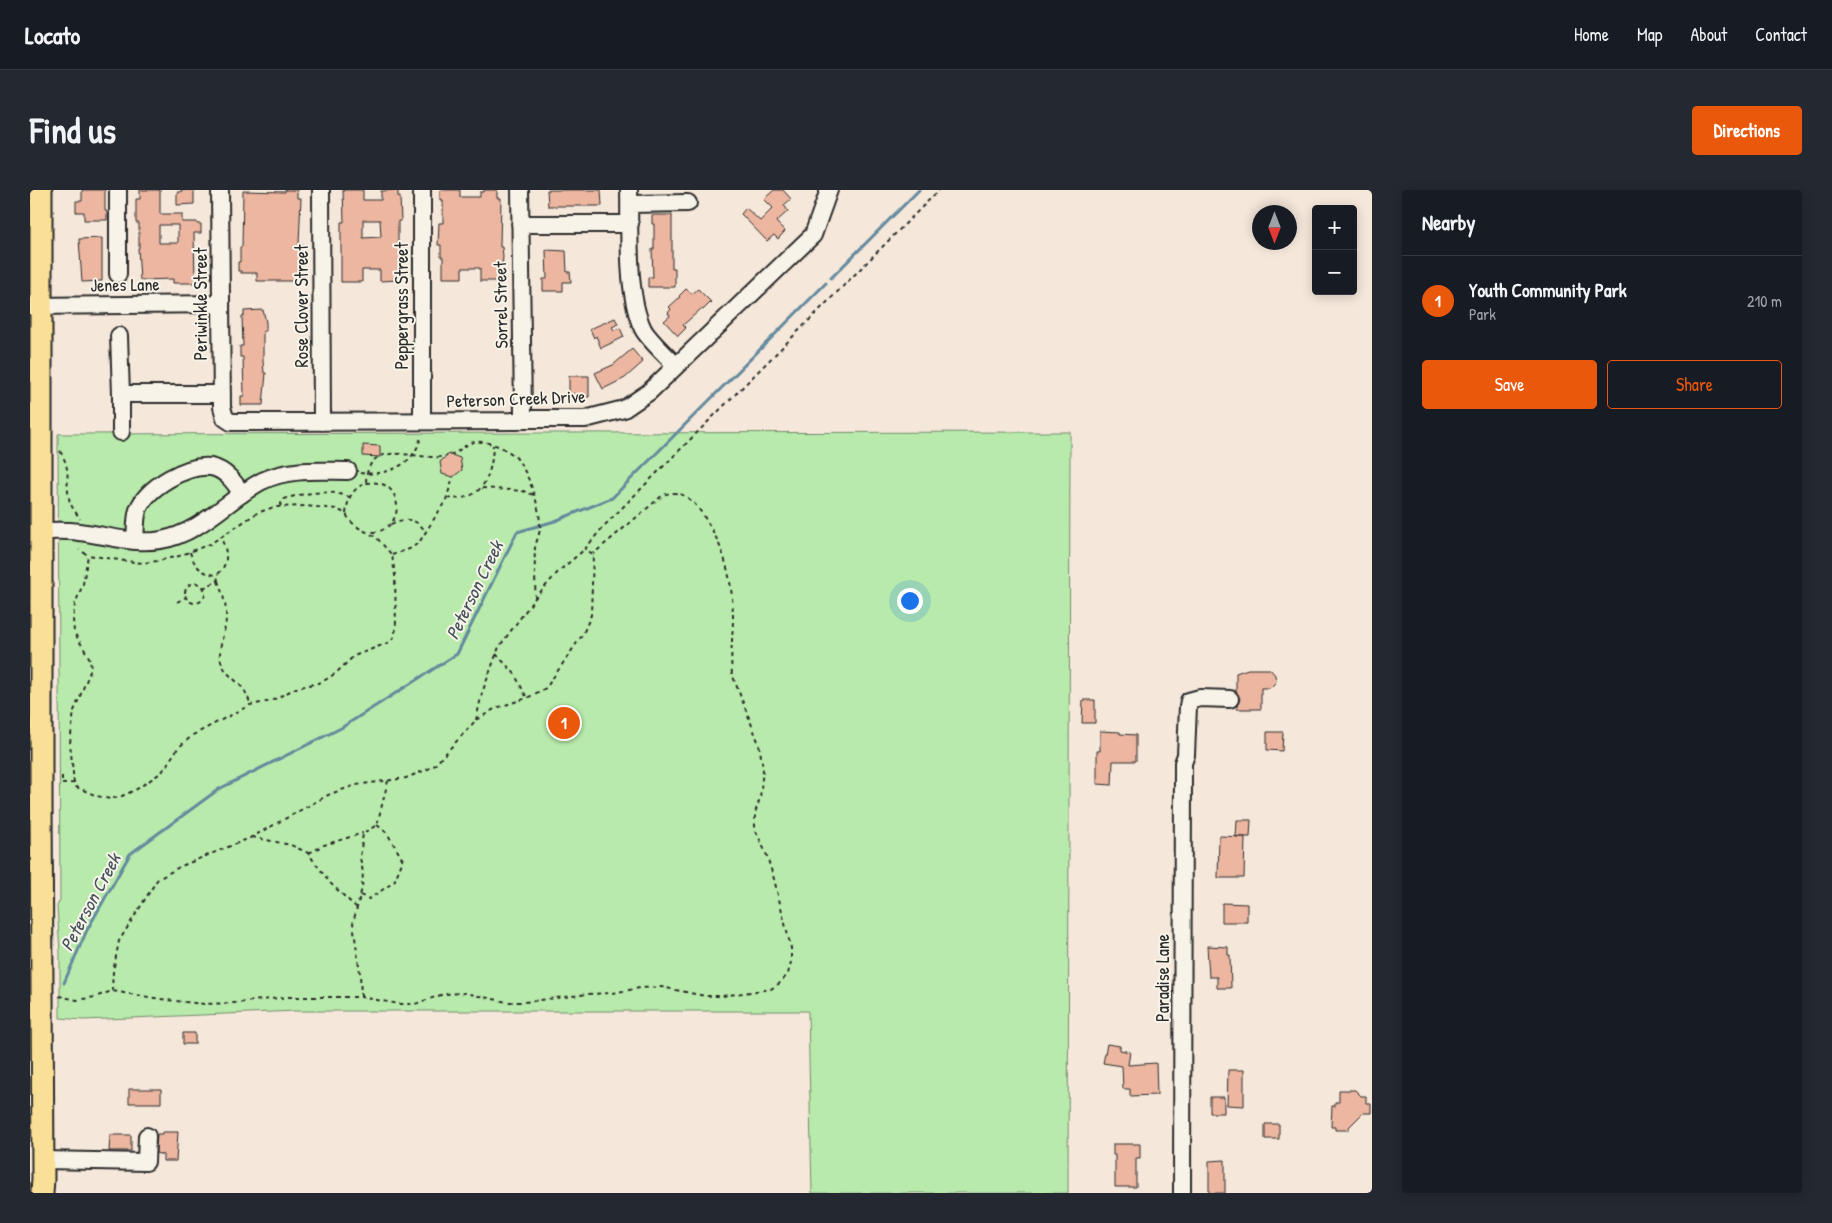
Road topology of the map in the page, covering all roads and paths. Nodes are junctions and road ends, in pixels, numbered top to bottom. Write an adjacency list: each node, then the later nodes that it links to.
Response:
1 (41, 190): 15 (main road)
2 (118, 190): 13 (street)
3 (220, 190): 14 (street, Periwinkle Street)
4 (321, 190): 22 (street, Rose Clover Street)
5 (422, 190): 23 (street, Peppergrass Street)
6 (520, 190): 11 (street, Sorrel Street)
7 (939, 190): 49 (path)
8 (827, 194): 17 (street, Peterson Creek Drive)
9 (629, 197): 10 (street); 12 (street)
10 (688, 203)
11 (520, 224): 12 (street); 21 (street, Sorrel Street)
12 (630, 224): 17 (street)
13 (118, 274)
14 (221, 304): 15 (street, Jenes Lane); 19 (street, Periwinkle Street)
15 (36, 306): 25 (main road)
16 (120, 336): 18 (street)
17 (676, 366): 21 (street, Peterson Creek Drive)
18 (120, 394): 19 (street); 24 (street)
19 (222, 394): 20 (street, Periwinkle Street)
20 (225, 418): 22 (street, Peterson Creek Drive)
21 (521, 419): 23 (street, Peterson Creek Drive)
22 (322, 422): 23 (street, Peterson Creek Drive)
23 (422, 422): 28 (path)
24 (121, 432)
25 (35, 439): 44 (main road)
26 (493, 445): 29 (path); 35 (path); 37 (path)
27 (60, 451): 42 (path)
28 (413, 454): 30 (path); 32 (path); 32 (path)
29 (450, 455)
30 (447, 456)
31 (348, 471): 32 (path); 36 (street)
32 (366, 474): 34 (path)
33 (453, 477): 39 (path)
34 (366, 483): 38 (path); 43 (path)
35 (482, 488): 37 (path); 39 (path)
36 (242, 494): 48 (street); 48 (street)
37 (535, 495): 59 (path)
38 (348, 497): 40 (path); 41 (path)
39 (447, 498): 46 (path)
40 (280, 507): 41 (path); 47 (path)
41 (346, 514): 45 (path)
42 (81, 521)
43 (391, 524): 45 (path); 46 (path)
44 (40, 531): 48 (street); 69 (main road)
45 (368, 532): 54 (path)
46 (426, 532): 54 (path)
47 (220, 538): 51 (path); 55 (path)
48 (136, 541)
49 (585, 549): 52 (path); 59 (path)
50 (79, 550): 53 (path)
51 (190, 552): 53 (path); 55 (path)
52 (593, 554): 62 (path); 78 (path)
53 (88, 555): 68 (path)
54 (392, 556): 64 (path)
55 (217, 575): 56 (path)
56 (218, 581): 57 (path); 64 (path)
57 (203, 588): 58 (path); 58 (path)
58 (186, 597): 60 (path)
59 (535, 598): 61 (path)
60 (177, 602)
61 (496, 654): 62 (path); 65 (path)
62 (527, 698): 65 (path)
63 (1230, 699): 81 (street, Paradise Lane)
64 (250, 705): 68 (path)
65 (476, 720): 67 (path)
66 (62, 776): 68 (path)
67 (388, 781): 70 (path); 72 (path)
68 (74, 783)
69 (35, 794): 77 (main road)
70 (377, 825): 71 (path); 74 (path)
71 (363, 833): 73 (path); 74 (path)
72 (252, 837): 73 (path); 76 (path)
73 (308, 853): 75 (path)
74 (360, 895): 75 (path)
75 (357, 908): 78 (path)
76 (112, 991): 77 (path); 78 (path)
77 (42, 993): 80 (main road)
78 (361, 997)
79 (147, 1136): 80 (street)
80 (41, 1182)
81 (1182, 1193)

